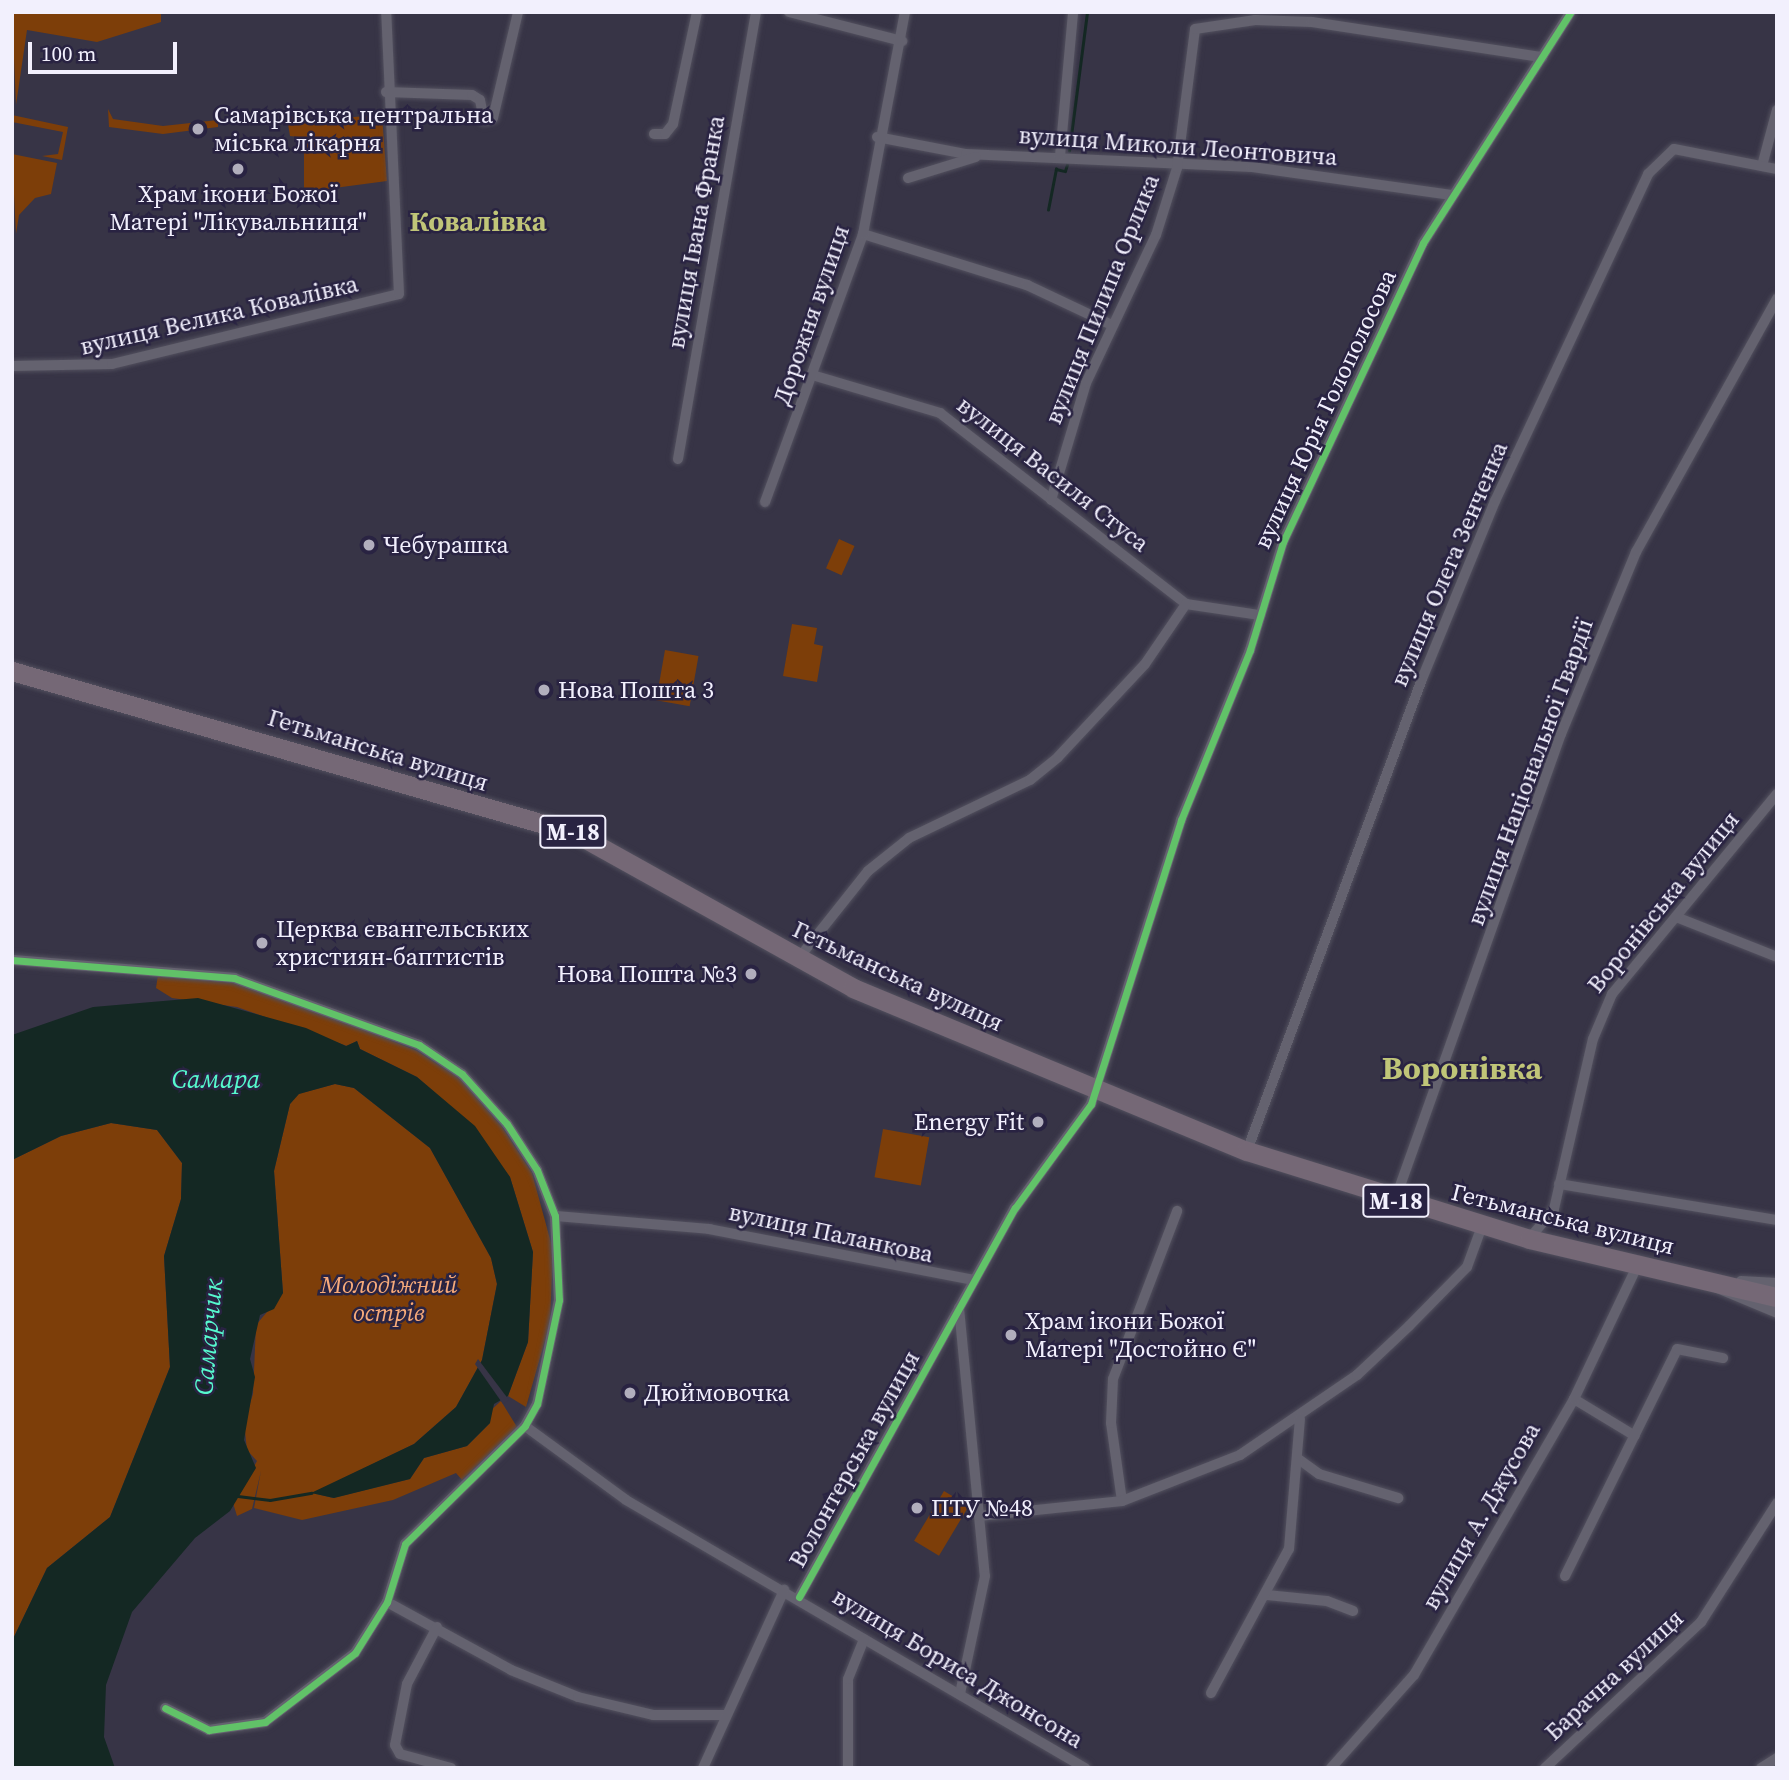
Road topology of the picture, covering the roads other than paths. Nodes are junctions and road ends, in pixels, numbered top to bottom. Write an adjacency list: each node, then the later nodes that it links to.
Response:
1 (386, 12): 11 (street)
2 (518, 12): 11 (street)
3 (697, 12): 13 (street)
4 (756, 12): 27 (street, вулиця Івана Франка)
5 (789, 12): 9 (street)
6 (905, 12): 9 (street, Дорожня вулиця)
7 (1073, 12): 16 (street)
8 (1570, 12): 10 (street, вулиця Юрія Голополосова)
9 (902, 41): 14 (street, Дорожня вулиця)
10 (1542, 57): 18 (street, вулиця Пилипа Орлика); 21 (street, вулиця Юрія Голополосова)
11 (386, 92): 25 (street, вулиця Велика Ковалівка)
12 (1777, 110): 17 (street)
13 (654, 134)
14 (877, 136): 15 (street, вулиця Миколи Леонтовича); 22 (street, Дорожня вулиця)
15 (985, 154): 16 (street, вулиця Миколи Леонтовича); 20 (street, вулиця Миколи Леонтовича)
16 (1059, 156): 18 (street, вулиця Миколи Леонтовича)
17 (1762, 166): 19 (street); 39 (street, вулиця Олега Зенченка)
18 (1177, 168): 21 (street, вулиця Миколи Леонтовича); 24 (street, вулиця Пилипа Орлика)
19 (1777, 169)
20 (908, 178)
21 (1450, 195): 31 (street, вулиця Юрія Голополосова)
22 (863, 234): 24 (street); 26 (street, Дорожня вулиця)
23 (1777, 299): 41 (street, вулиця Національної Гвардії)
24 (1112, 325): 28 (street, вулиця Пилипа Орлика)
25 (12, 366)
26 (812, 375): 28 (street, вулиця Василя Стуса); 29 (street, Дорожня вулиця)
27 (678, 459)
28 (1051, 500): 30 (street, вулиця Василя Стуса)
29 (765, 502)
30 (1186, 604): 31 (street, вулиця Василя Стуса); 37 (street)
31 (1260, 615): 38 (street, вулиця Юрія Голополосова)
32 (12, 671): 37 (highway, Гетьманська вулиця / М-18)
33 (1777, 794): 34 (street, Воронівська вулиця)
34 (1676, 917): 35 (street); 40 (street, Воронівська вулиця)
35 (1777, 957)
36 (12, 960): 43 (street)
37 (797, 960): 38 (highway, Гетьманська вулиця / М-18)
38 (1096, 1090): 39 (highway, Гетьманська вулиця / М-18); 48 (street, Волонтерська вулиця)
39 (1247, 1151): 41 (highway, Гетьманська вулиця / М-18)
40 (1559, 1184): 44 (street); 46 (street, Воронівська вулиця)
41 (1395, 1200): 45 (highway, Гетьманська вулиця / М-18)
42 (1177, 1211): 61 (street)
43 (555, 1216): 48 (street, вулиця Паланкова); 57 (street)
44 (1777, 1220)
45 (1482, 1226): 46 (highway, Гетьманська вулиця / М-18); 56 (street)
46 (1529, 1239): 47 (highway, Гетьманська вулиця / М-18)
47 (1638, 1264): 49 (highway, Гетьманська вулиця / М-18); 55 (street, вулиця А. Джусова)
48 (974, 1280): 52 (street, Волонтерська вулиця)
49 (1707, 1280): 50 (street); 51 (highway, Гетьманська вулиця / М-18); 53 (street)
50 (1777, 1283)
51 (1777, 1297)
52 (959, 1306): 63 (street); 67 (street, Волонтерська вулиця)
53 (1777, 1313)
54 (1723, 1358): 58 (street)
55 (1574, 1399): 58 (street); 81 (street, вулиця А. Джусова)
56 (1300, 1418): 59 (street); 61 (street)
57 (525, 1426): 65 (street, вулиця Бориса Джонсона); 68 (street)
58 (1635, 1436): 64 (street)
59 (1297, 1458): 60 (street); 66 (street)
60 (1398, 1498)
61 (1122, 1501): 63 (street)
62 (1777, 1503): 82 (street, Барачна вулиця)
63 (979, 1516): 73 (street)
64 (1565, 1576)
65 (784, 1590): 67 (street, вулиця Бориса Джонсона); 75 (street)
66 (1268, 1595): 69 (street); 72 (street)
67 (799, 1598): 71 (street, вулиця Бориса Джонсона)
68 (387, 1602): 70 (street); 74 (street)
69 (1353, 1611)
70 (437, 1627): 75 (street); 77 (street)
71 (864, 1639): 73 (street, вулиця Бориса Джонсона); 79 (street)
72 (1211, 1693)
73 (960, 1694): 80 (street, вулиця Бориса Джонсона)
74 (165, 1708)
75 (725, 1715): 78 (street)
76 (1777, 1758): 83 (street)
77 (451, 1768)
78 (704, 1768)
79 (848, 1768)
80 (1085, 1768)
81 (1331, 1768)
82 (1545, 1768)
83 (1761, 1768)

